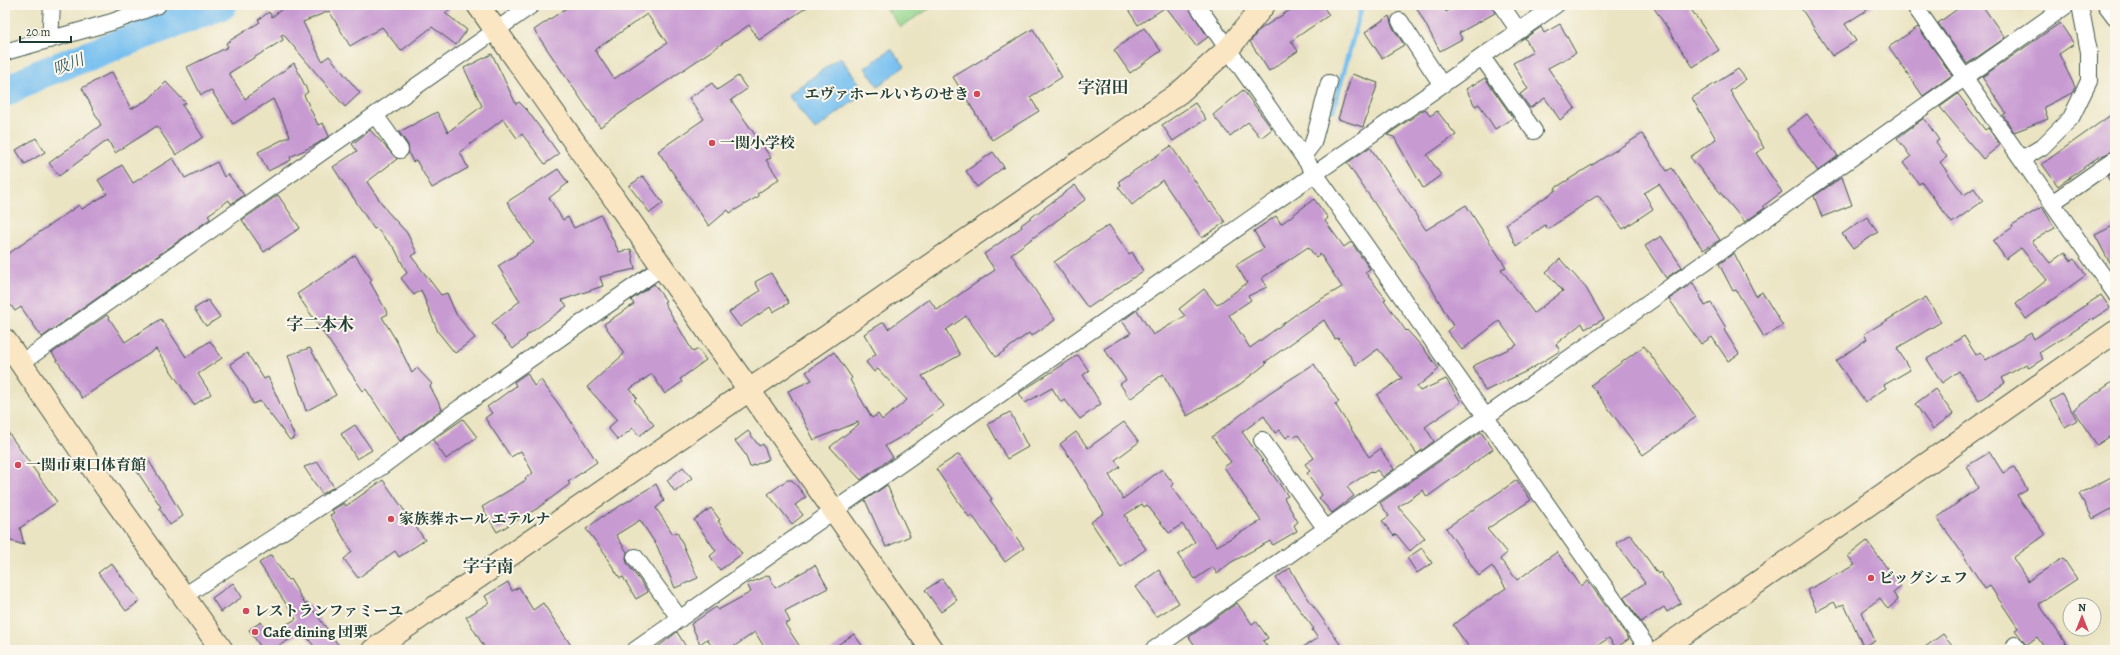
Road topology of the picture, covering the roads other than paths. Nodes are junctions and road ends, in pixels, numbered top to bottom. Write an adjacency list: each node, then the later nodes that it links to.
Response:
1 (52, 5): 17 (street)
2 (158, 5): 17 (street)
3 (478, 5): 15 (street)
4 (532, 5): 15 (street)
5 (1197, 5): 18 (street)
6 (1264, 5): 18 (street)
7 (1501, 5): 16 (street)
8 (1556, 5): 16 (street)
9 (1914, 5): 21 (street)
10 (2066, 5): 21 (street)
11 (2080, 5): 28 (street)
12 (2106, 5): 13 (street)
13 (2115, 17)
14 (1400, 21): 23 (street)
15 (496, 31): 24 (street); 32 (street)
16 (1519, 31): 20 (street)
17 (50, 40): 19 (street)
18 (1229, 48): 27 (street); 36 (street)
19 (5, 52)
20 (1482, 57): 23 (street); 25 (street)
21 (1964, 79): 28 (street); 37 (street)
22 (1329, 83): 27 (street)
23 (1442, 85): 30 (street)
24 (375, 115): 26 (street); 35 (street)
25 (1534, 132)
26 (400, 150)
27 (1303, 156): 30 (street)
28 (2022, 159): 31 (street)
29 (2115, 159): 31 (street)
30 (1316, 174): 37 (street); 39 (street)
31 (2052, 203): 33 (street)
32 (662, 267): 36 (street); 42 (street)
33 (2115, 293)
34 (2115, 332): 50 (street)
35 (10, 350): 42 (street)
36 (750, 390): 39 (street); 45 (street)
37 (1487, 417): 40 (street); 49 (street)
38 (1262, 440): 40 (street)
39 (834, 511): 43 (street); 47 (street)
40 (1326, 529): 48 (street)
41 (635, 557): 43 (street)
42 (184, 596): 44 (street)
43 (680, 619): 46 (street)
44 (222, 650)
45 (372, 650)
46 (635, 650)
47 (932, 650)
48 (1153, 650)
49 (1649, 650)
50 (1661, 650)

